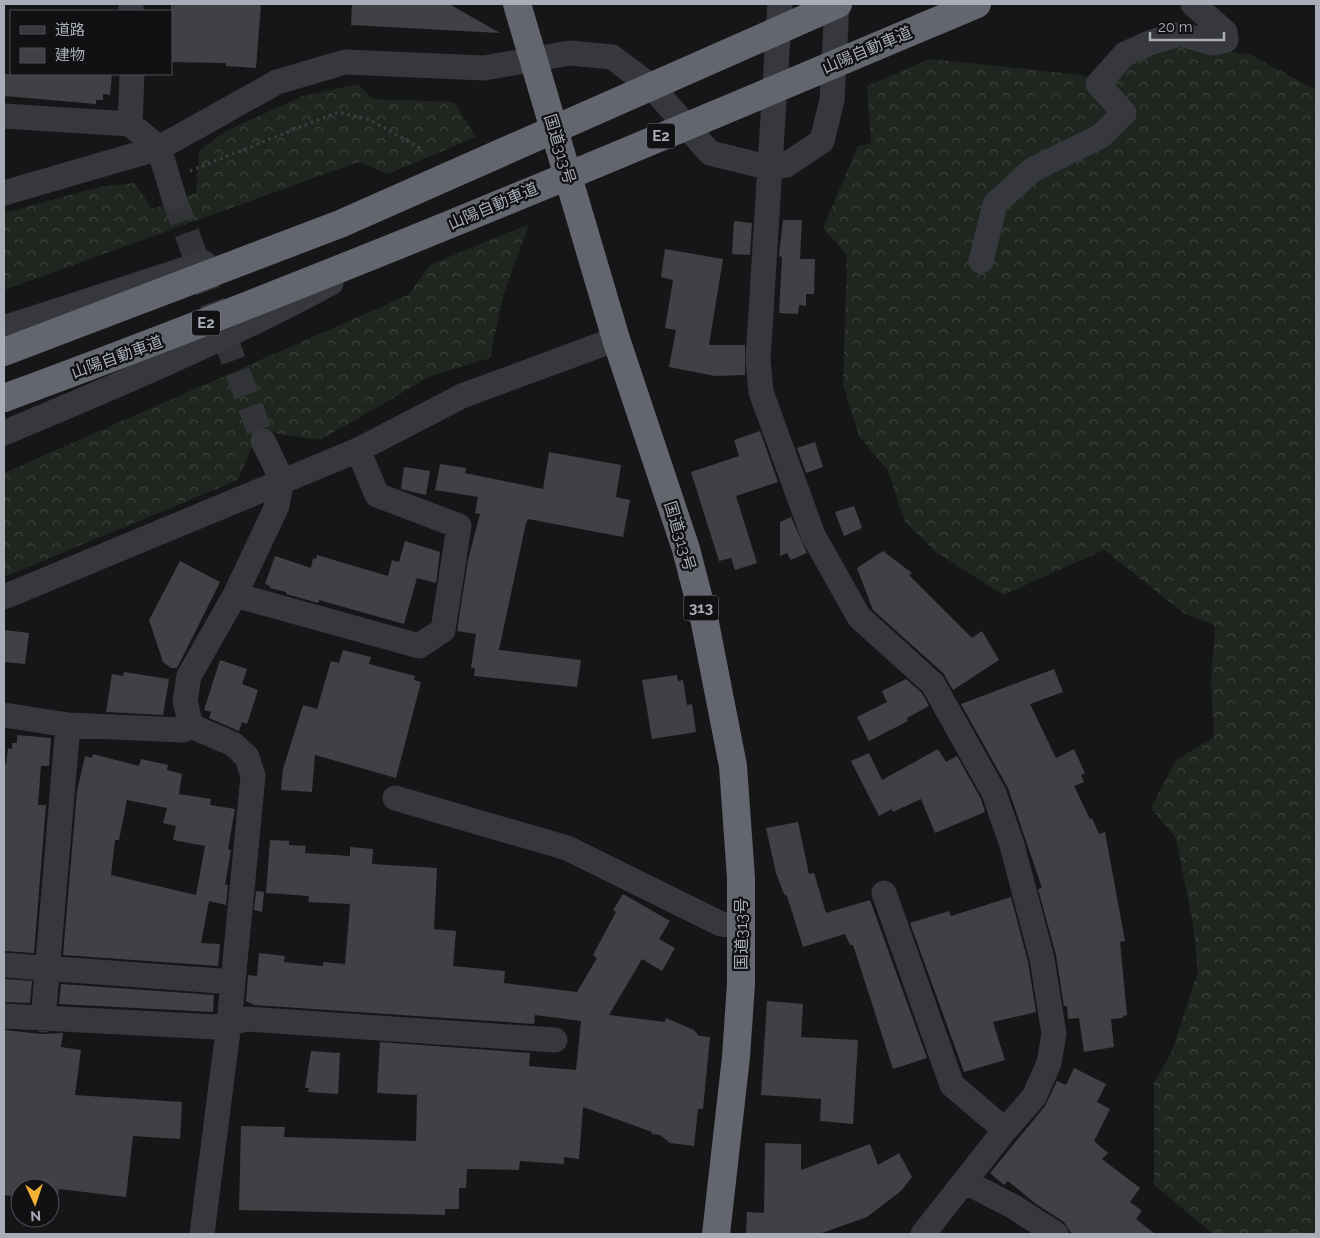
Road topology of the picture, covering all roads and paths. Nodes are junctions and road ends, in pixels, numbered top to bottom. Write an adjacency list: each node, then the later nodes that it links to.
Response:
1 (517, 4): 6 (highway, 国道313号 / 313)
2 (780, 4): 12 (street)
3 (838, 4): 12 (street); 15 (highway)
4 (978, 4): 16 (highway, 山陽自動車道 / E2)
5 (1193, 4): 17 (street)
6 (534, 61): 10 (street); 12 (street); 19 (highway, 国道313号 / 313)
7 (132, 75): 9 (street)
8 (4, 116): 9 (street)
9 (130, 124): 10 (street)
10 (159, 148): 13 (street); 14 (street)
11 (422, 149): 13 (path)
12 (771, 168): 41 (street)
13 (171, 189)
14 (4, 193)
15 (399, 196): 18 (street); 20 (highway)
16 (406, 243): 21 (highway, 山陽自動車道 / E2); 22 (street)
17 (982, 261)
18 (4, 328)
19 (616, 339): 24 (street); 33 (highway, 国道313号 / 313)
20 (4, 352)
21 (4, 398)
22 (4, 433)
23 (263, 441): 25 (street)
24 (358, 450): 25 (street); 26 (street)
25 (282, 480): 26 (street); 27 (street)
26 (235, 595): 30 (street)
27 (4, 596)
28 (4, 715): 29 (street)
29 (68, 725): 30 (street); 35 (street)
30 (191, 726): 36 (street)
31 (394, 798): 33 (street)
32 (884, 893): 41 (street)
33 (742, 927): 44 (highway, 国道313号 / 313)
34 (4, 965): 35 (street)
35 (47, 969): 36 (street); 38 (street)
36 (233, 982): 39 (street)
37 (4, 1016): 38 (street)
38 (42, 1020): 39 (street)
39 (229, 1023): 40 (street); 43 (street)
40 (555, 1040)
41 (1005, 1130): 42 (street)
42 (966, 1182): 45 (street); 46 (street)
43 (202, 1234)
44 (716, 1234)
45 (923, 1234)
46 (1056, 1234)

